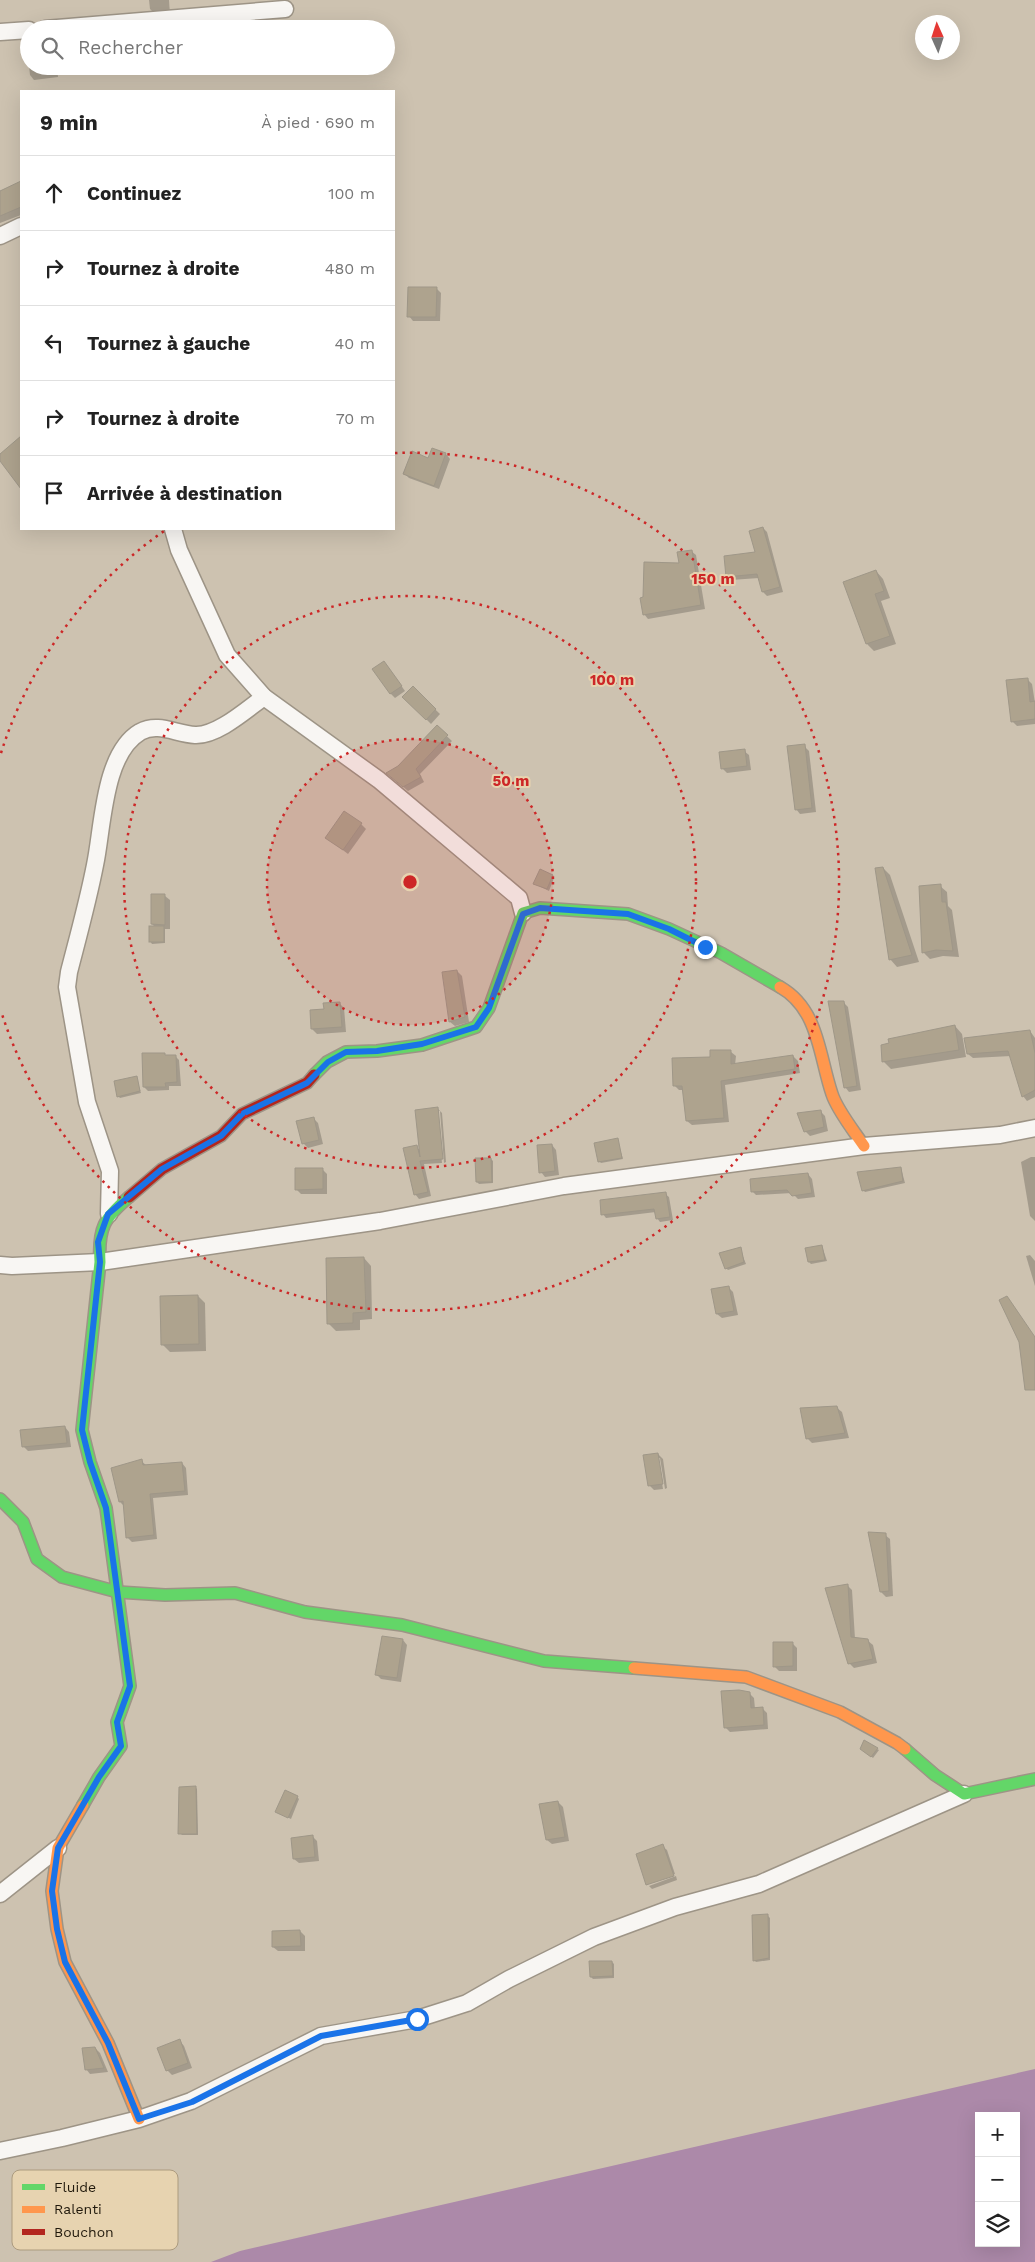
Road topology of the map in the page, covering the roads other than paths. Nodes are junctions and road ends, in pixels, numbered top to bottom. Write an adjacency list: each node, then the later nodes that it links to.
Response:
1 (285, 9): 2 (street)
2 (153, 20)
3 (20, 31): 4 (street)
4 (0, 32)
5 (20, 226): 6 (street)
6 (0, 236)
7 (173, 530): 8 (street)
8 (264, 698): 9 (street); 12 (street)
9 (523, 914): 11 (street); 12 (street)
10 (1035, 1128): 11 (street)
11 (864, 1146): 13 (street)
12 (108, 1214): 13 (street)
13 (100, 1262): 14 (street); 16 (street)
14 (0, 1265)
15 (0, 1499): 16 (street)
16 (118, 1592): 18 (street); 19 (street)
17 (1035, 1779): 18 (street)
18 (964, 1794): 21 (street)
19 (58, 1848): 20 (street); 21 (street)
20 (0, 1894)
21 (139, 2119): 22 (street)
22 (0, 2151)

